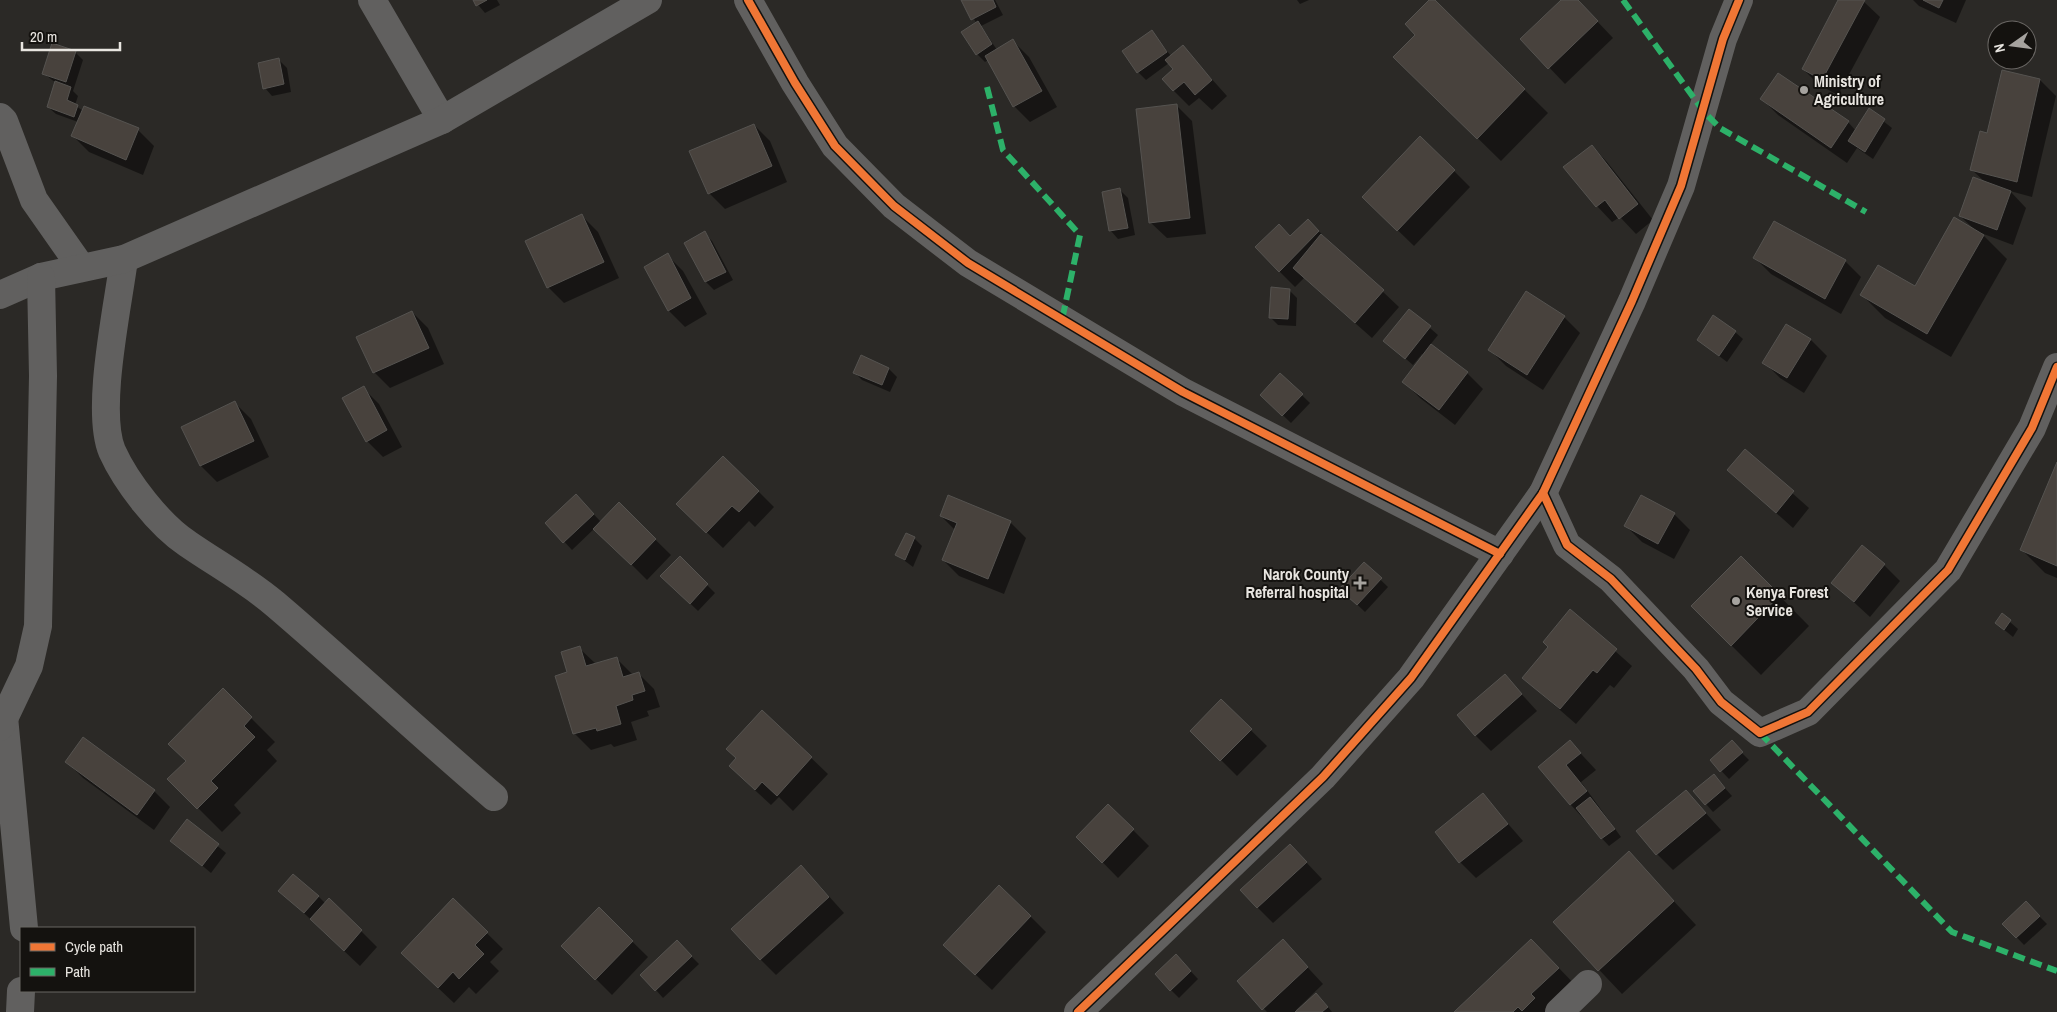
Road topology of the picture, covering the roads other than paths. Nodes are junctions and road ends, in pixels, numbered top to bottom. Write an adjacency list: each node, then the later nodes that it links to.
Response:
1 (372, 0): 6 (street)
2 (648, 0): 6 (street)
3 (748, 0): 13 (street)
4 (1739, 0): 12 (street)
5 (0, 117): 8 (street)
6 (442, 120): 7 (street)
7 (124, 259): 8 (street); 15 (street)
8 (81, 267): 9 (street)
9 (41, 277): 10 (street); 14 (street)
10 (0, 295)
11 (2057, 366): 12 (street)
12 (1543, 493): 13 (street)
13 (1500, 554): 20 (street)
14 (2, 722): 16 (street)
15 (494, 797)
16 (24, 927)
17 (1588, 984): 21 (street)
18 (21, 992): 19 (street)
19 (20, 1012)
20 (1078, 1012)
21 (1559, 1012)

